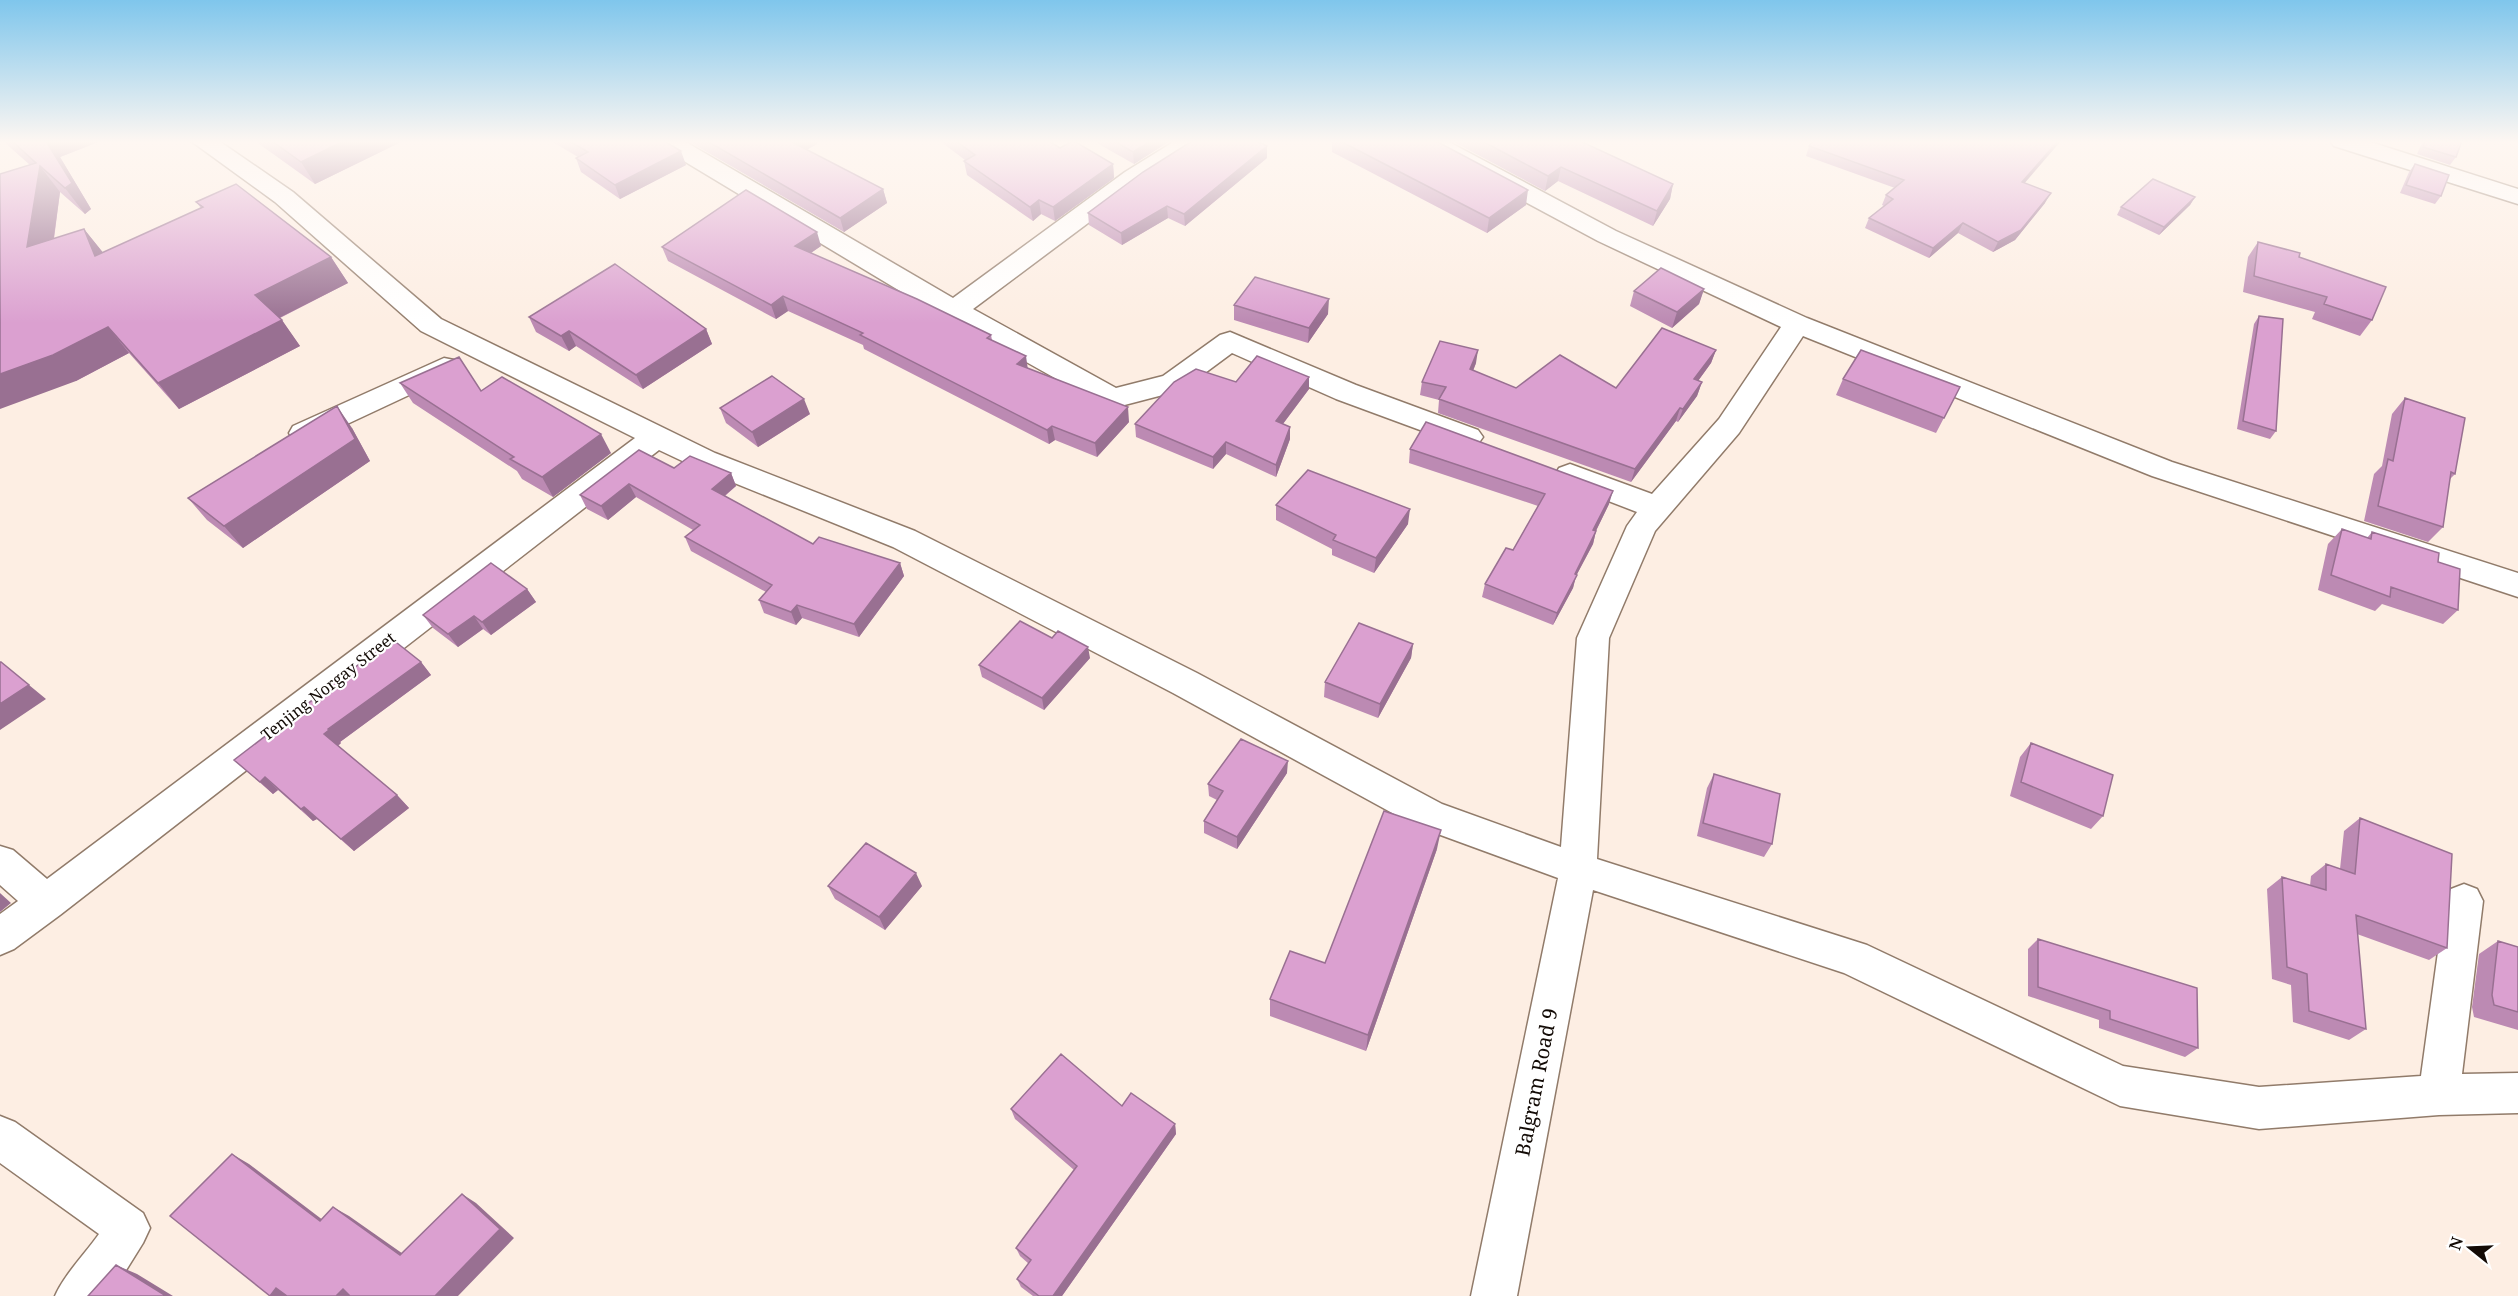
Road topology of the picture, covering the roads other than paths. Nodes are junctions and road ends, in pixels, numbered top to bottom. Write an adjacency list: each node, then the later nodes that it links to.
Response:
1 (289, 201): 7 (street)
2 (770, 201): 5 (street)
3 (1086, 201): 5 (street)
4 (1543, 201): 6 (street)
5 (954, 310): 10 (street)
6 (1797, 324): 12 (street, Balgram Road 9); 13 (street)
7 (480, 349): 8 (street); 9 (street)
8 (657, 436): 15 (street); 17 (street, Tenjing Norgay Street)
9 (278, 445)
10 (1491, 446)
11 (1546, 467): 12 (street)
12 (1658, 508): 15 (street, Balgram Road 9)
13 (2518, 585)
14 (0, 862): 17 (street)
15 (1578, 868): 20 (street); 23 (street, Balgram Road 9)
16 (2464, 901): 20 (street)
17 (47, 903): 18 (street, Tenjing Norgay Street)
18 (0, 937)
19 (2518, 1093): 20 (street)
20 (2439, 1095)
21 (0, 1137): 22 (street)
22 (78, 1296)
23 (1494, 1296)

